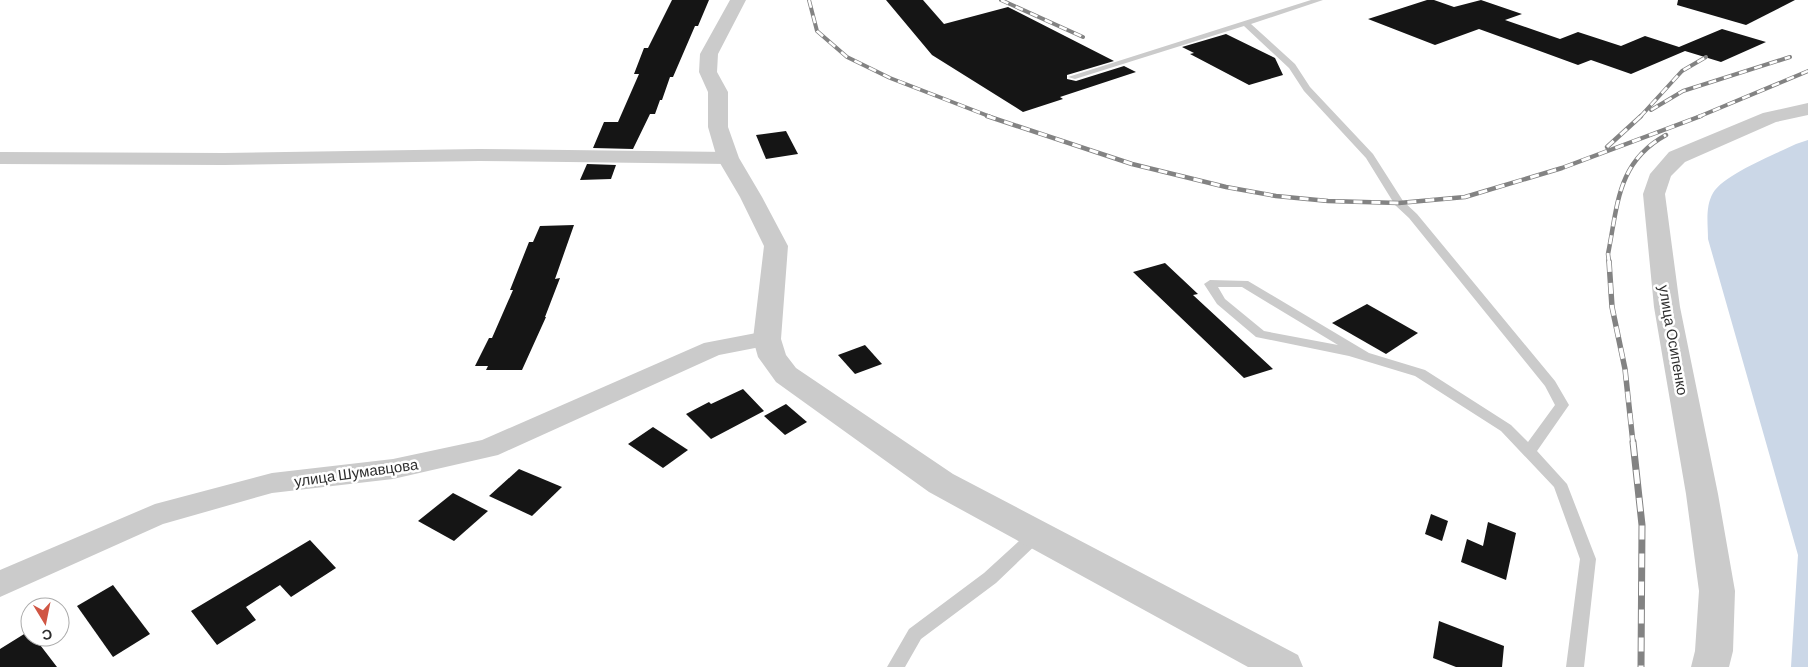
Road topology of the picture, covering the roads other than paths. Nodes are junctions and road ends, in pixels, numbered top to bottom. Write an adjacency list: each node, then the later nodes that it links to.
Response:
1 (738, 0): 7 (street)
2 (1319, 0): 3 (lane)
3 (1246, 23): 4 (lane); 10 (lane)
4 (1072, 77)
5 (1808, 109): 16 (street, улица Осипенко)
6 (0, 158): 7 (street)
7 (728, 158): 8 (street)
8 (767, 339): 11 (street); 12 (street, улица Шумавцова)
9 (1366, 357): 9 (lane); 10 (lane)
10 (1529, 452): 15 (lane)
11 (1037, 534): 13 (lane); 14 (street)
12 (0, 584)
13 (896, 667)
14 (1284, 667)
15 (1575, 667)
16 (1710, 667)

